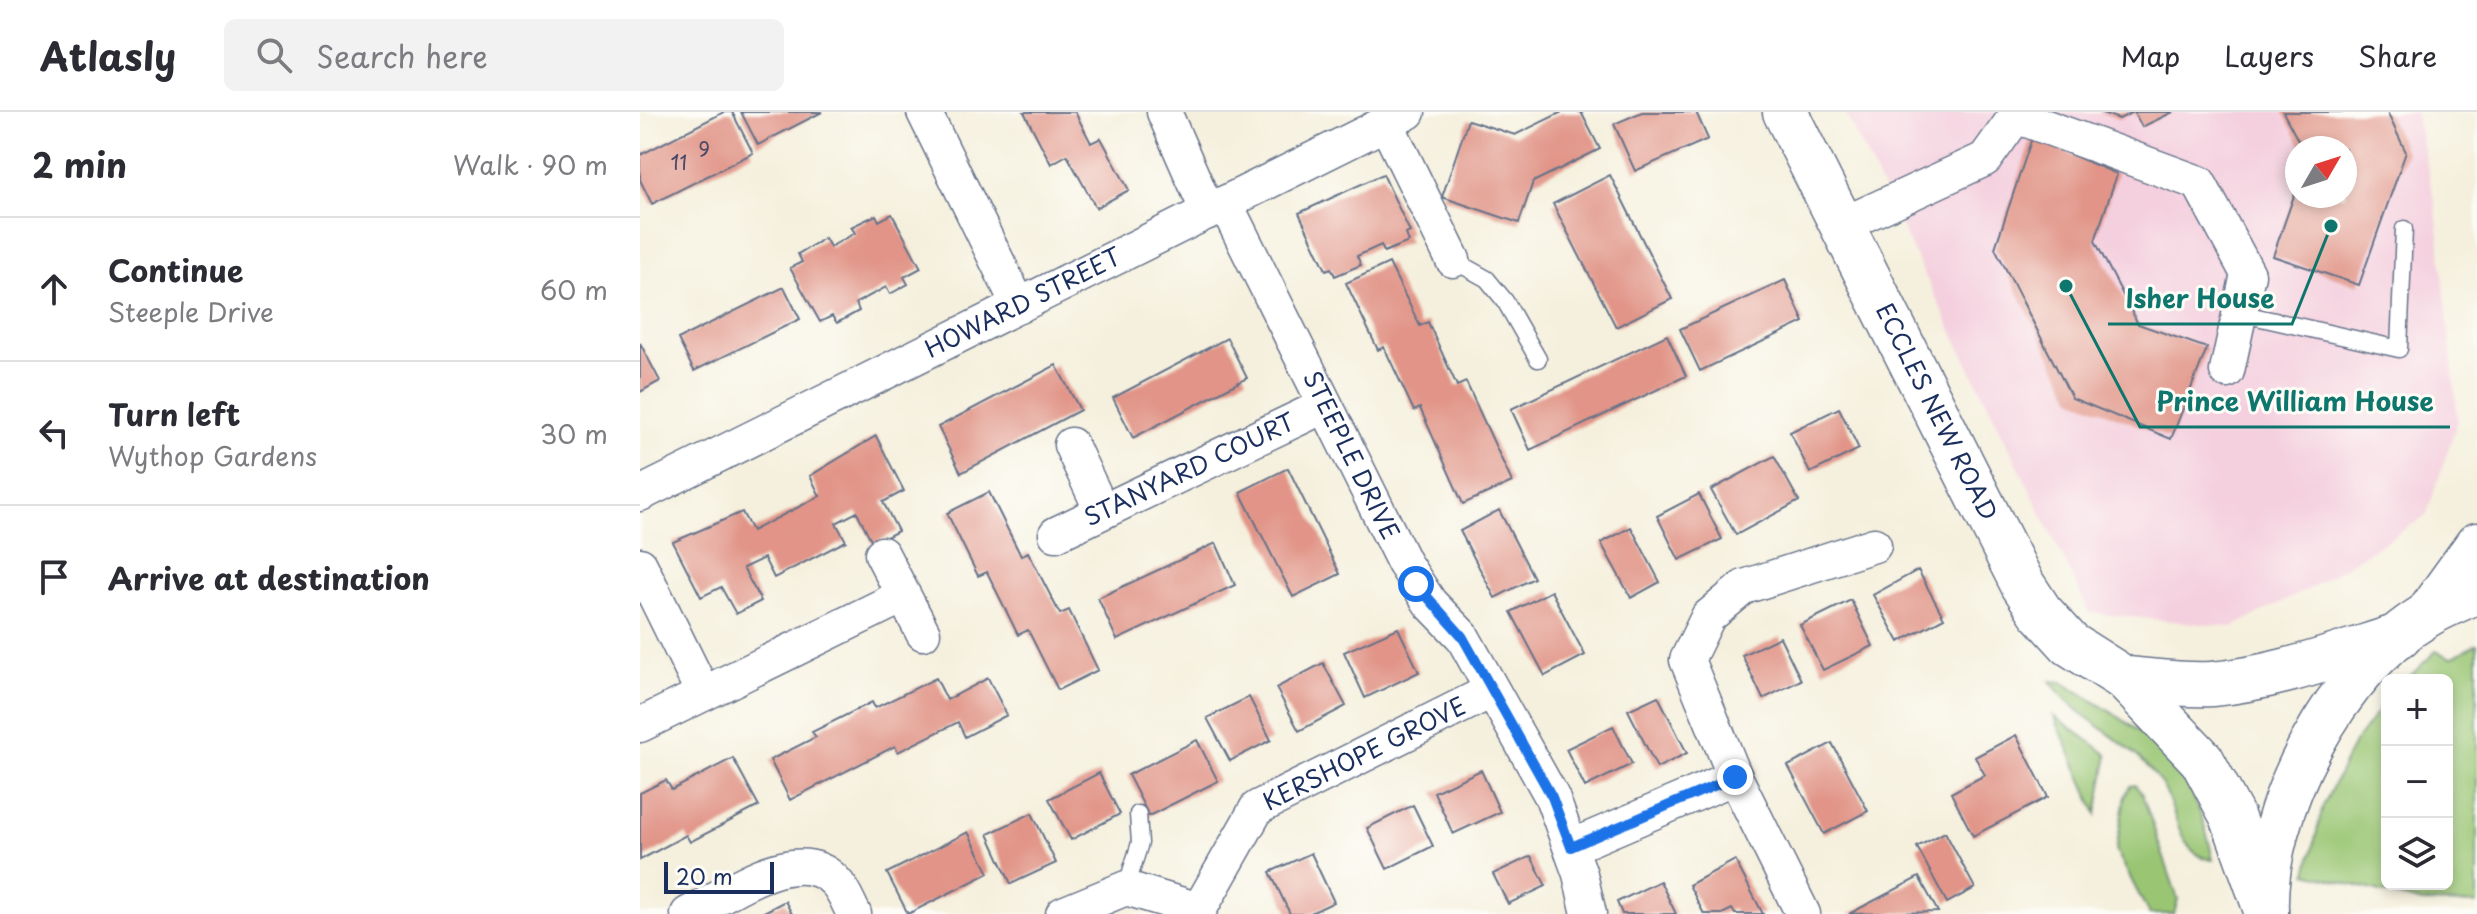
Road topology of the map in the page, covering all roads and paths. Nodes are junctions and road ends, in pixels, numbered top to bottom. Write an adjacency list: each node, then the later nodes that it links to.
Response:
1 (924, 112): 10 (street)
2 (1164, 112): 6 (street, STEEPLE DRIVE)
3 (1785, 112): 7 (main road, ECCLES NEW ROAD)
4 (2016, 114): 7 (street); 11 (street)
5 (1397, 118): 6 (street, HOWARD STREET); 9 (street)
6 (1216, 207): 10 (street, HOWARD STREET); 14 (street, STEEPLE DRIVE)
7 (1842, 225): 27 (main road, ECCLES NEW ROAD)
8 (2404, 229): 11 (lane)
9 (1453, 260): 12 (lane)
10 (1019, 306): 16 (street, HOWARD STREET)
11 (2239, 313): 13 (street)
12 (1538, 359)
13 (2227, 371)
14 (1324, 406): 17 (street, STANYARD COURT); 28 (street, STEEPLE DRIVE)
15 (1071, 445): 17 (street)
16 (640, 494)
17 (1102, 511): 18 (street, STANYARD COURT)
18 (1056, 534)
19 (1874, 545): 31 (street)
20 (2477, 545): 25 (main road)
21 (882, 554): 24 (street)
22 (640, 565): 29 (street)
23 (2477, 591): 25 (main road)
24 (903, 596): 26 (street); 29 (street)
25 (2413, 626): 27 (main road, ECCLES NEW ROAD); 35 (main road)
26 (923, 633)
27 (2125, 679): 35 (main road, ECCLES NEW ROAD)
28 (1491, 691): 33 (street, STEEPLE DRIVE); 34 (street, KERSHOPE GROVE)
29 (703, 693): 30 (street)
30 (640, 725)
31 (1735, 777): 33 (street); 40 (street)
32 (1138, 814): 34 (lane)
33 (1571, 847): 39 (street, STEEPLE DRIVE)
34 (1126, 888): 38 (street)
35 (2266, 912)
36 (688, 914): 37 (street)
37 (854, 914)
38 (1063, 914)
39 (1589, 914)
40 (1803, 914)

